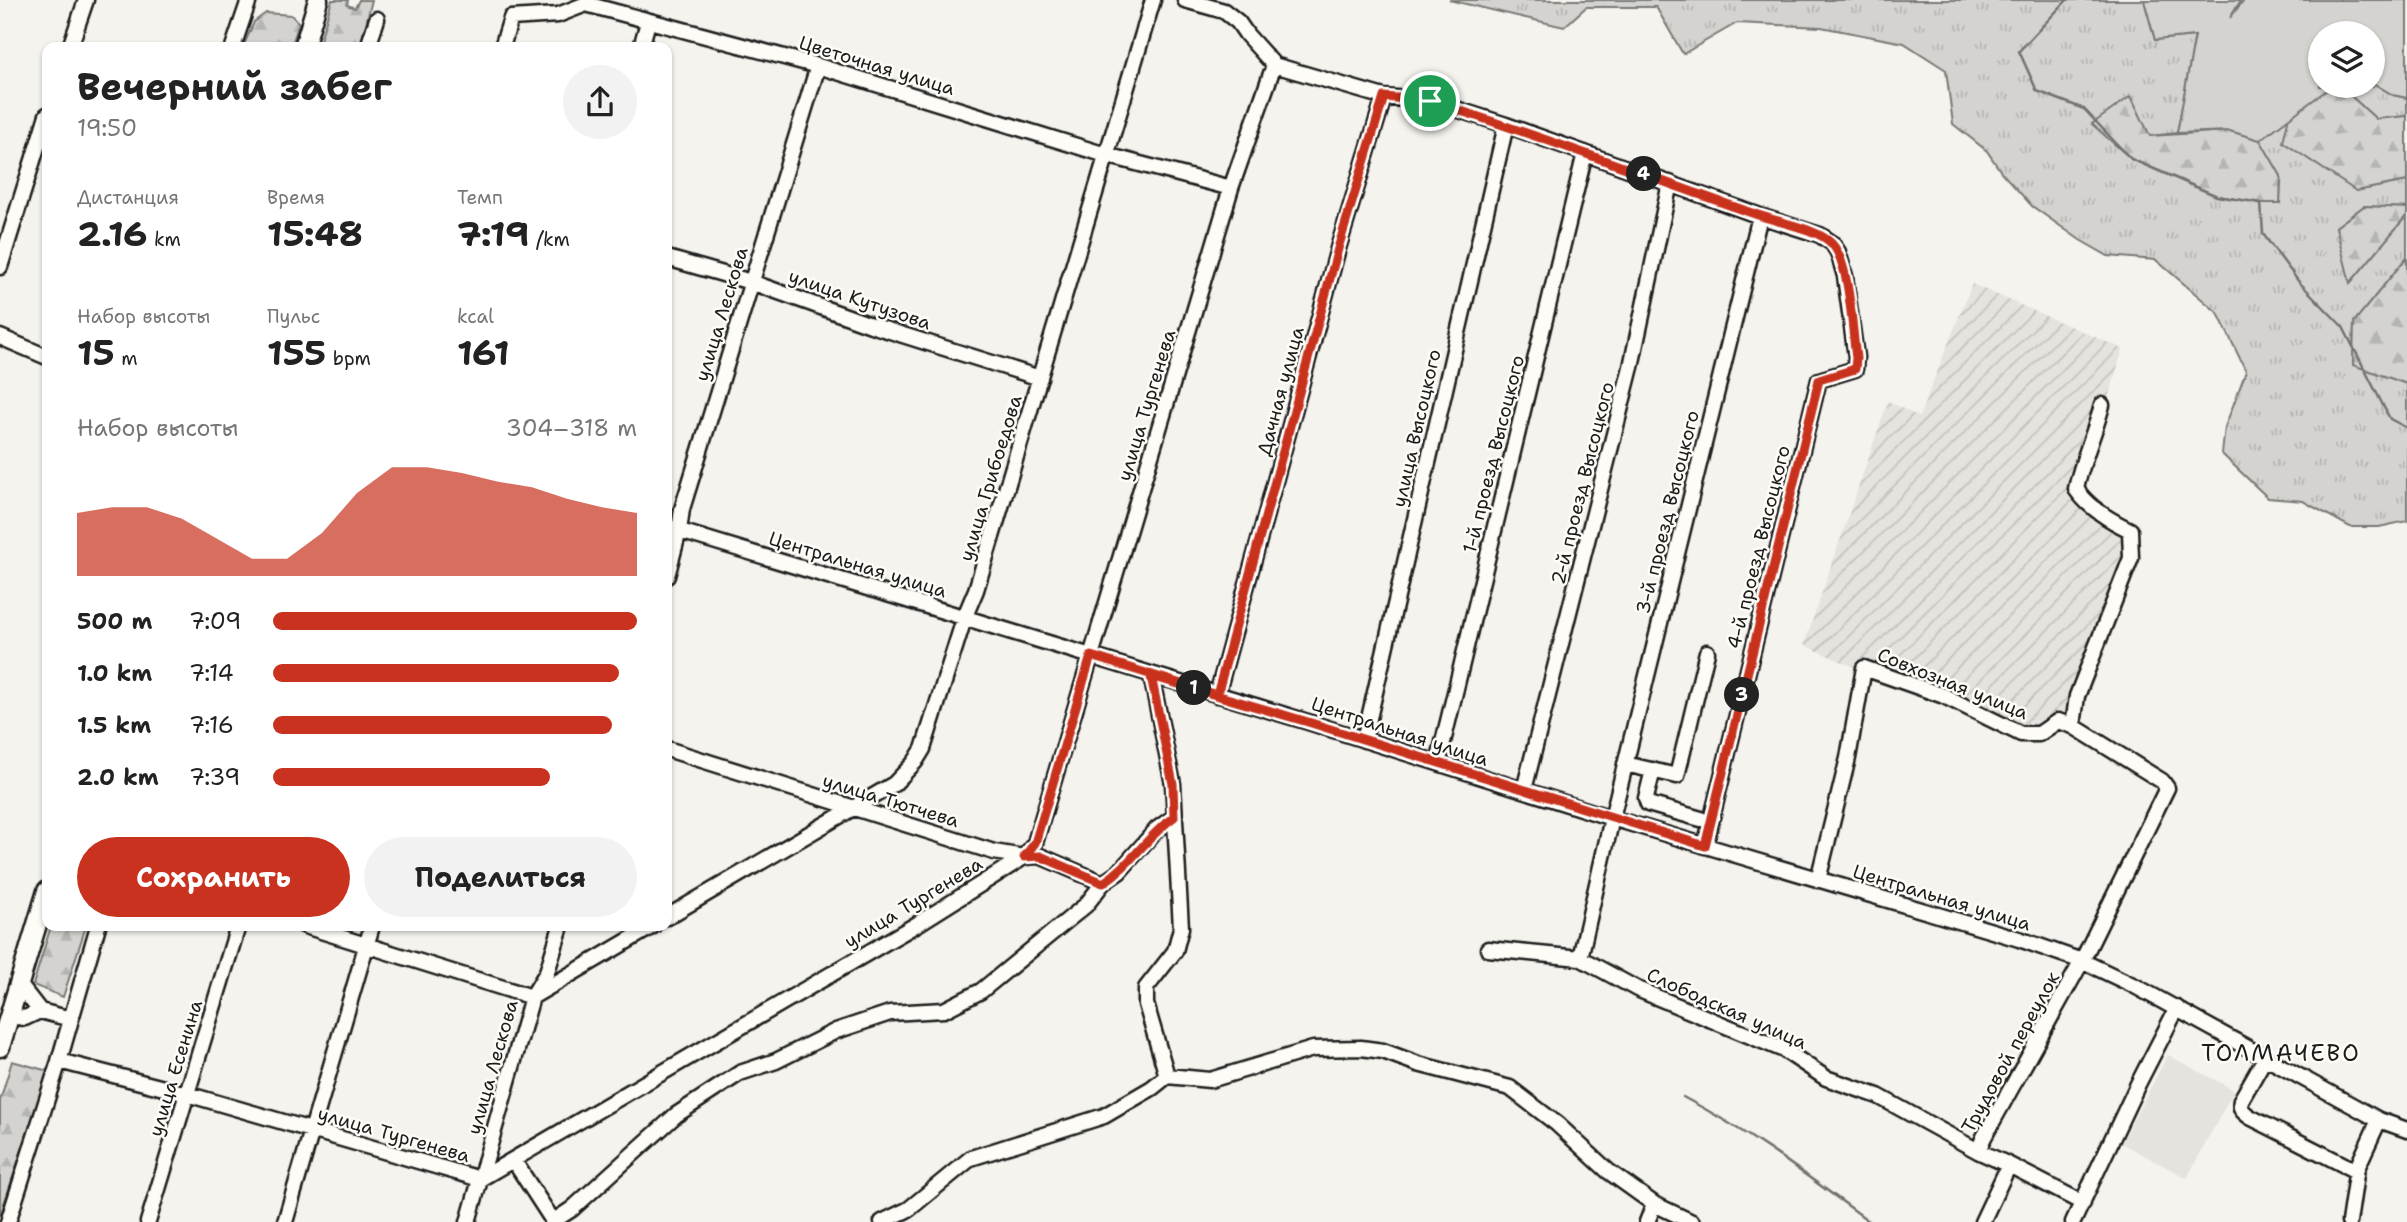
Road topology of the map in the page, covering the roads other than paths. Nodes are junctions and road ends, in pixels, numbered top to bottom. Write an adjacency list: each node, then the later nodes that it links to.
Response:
1 (86, 0): 9 (street)
2 (248, 0): 10 (street)
3 (318, 0): 11 (main road)
4 (1153, 0): 21 (street, улица Грибоедова)
5 (1185, 0): 15 (street)
6 (586, 2): 8 (street, Цветочная улица); 13 (street, Цветочная улица)
7 (377, 19): 12 (street)
8 (648, 22): 14 (street); 16 (street, Цветочная улица)
9 (72, 42)
10 (235, 42)
11 (305, 42)
12 (370, 42)
13 (504, 42)
14 (642, 42)
15 (1274, 65): 17 (street); 23 (street, улица Тургенева)
16 (818, 66): 21 (street, Цветочная улица); 27 (street, улица Лескова)
17 (1384, 97): 18 (street); 37 (street, Дачная улица)
18 (1506, 125): 20 (street); 39 (street, улица Высоцкого)
19 (42, 131): 26 (street)
20 (1585, 153): 22 (street); 41 (street, 1-й проезд Высоцкого)
21 (1106, 155): 23 (street, Цветочная улица); 30 (street, улица Грибоедова)
22 (1670, 183): 24 (street); 44 (street, 2-й проезд Высоцкого)
23 (1231, 188): 35 (street, улица Тургенева)
24 (1760, 216): 42 (street, 3-й проезд Высоцкого); 49 (street, 4-й проезд Высоцкого)
25 (672, 259): 27 (street, улица Кутузова)
26 (0, 267)
27 (751, 282): 30 (street, улица Кутузова); 32 (street, улица Лескова)
28 (0, 337): 29 (street)
29 (42, 356)
30 (1040, 378): 33 (street, улица Грибоедова)
31 (2102, 405): 38 (street)
32 (673, 529): 33 (street, Центральная улица)
33 (965, 616): 35 (street, Центральная улица); 45 (street, улица Грибоедова)
34 (1707, 652): 43 (street)
35 (1091, 656): 36 (street, Центральная улица); 50 (street, улица Тургенева)
36 (1151, 676): 37 (street, Центральная улица); 46 (street)
37 (1217, 695): 39 (street, Центральная улица)
38 (2073, 726): 51 (street, Совхозная улица); 64 (street)
39 (1364, 740): 41 (street, Центральная улица)
40 (672, 752): 45 (street, улица Тютчева)
41 (1438, 763): 44 (street, Центральная улица)
42 (1625, 764): 43 (street); 47 (street, 3-й проезд Высоцкого)
43 (1653, 770): 48 (street)
44 (1524, 790): 47 (street, Центральная улица)
45 (851, 808): 50 (street, улица Тютчева); 54 (street, улица Грибоедова)
46 (1174, 817): 52 (street); 74 (street)
47 (1612, 818): 49 (street, Центральная улица); 63 (street, 3-й проезд Высоцкого)
48 (1701, 820)
49 (1705, 846): 51 (street, Центральная улица)
50 (1024, 857): 52 (street, улица Тютчева); 80 (street, улица Тургенева)
51 (1818, 880): 64 (street, Центральная улица)
52 (1103, 883): 86 (street)
53 (42, 908): 65 (main road)
54 (672, 914)
55 (97, 931): 70 (street)
56 (236, 931): 75 (street, улица Есенина)
57 (322, 931): 61 (street)
58 (371, 931): 61 (street)
59 (560, 931): 66 (street, улица Лескова)
60 (644, 931): 66 (street)
61 (367, 944): 66 (street); 77 (street)
62 (1488, 949): 63 (street, Слободская улица)
63 (1580, 958): 79 (street, Слободская улица)
64 (2082, 961): 67 (street, Центральная улица); 79 (street, Трудовой переулок)
65 (19, 984): 68 (street); 69 (main road)
66 (532, 997): 83 (street, улица Лескова)
67 (2177, 1009): 72 (street, Центральная улица); 84 (street)
68 (40, 1011): 69 (street); 70 (street)
69 (9, 1016): 71 (main road)
70 (71, 1019): 73 (street)
71 (0, 1046)
72 (2264, 1058): 76 (street, Центральная улица); 82 (street)
73 (59, 1061): 75 (street, улица Тургенева); 87 (street)
74 (1167, 1076): 85 (street); 91 (street)
75 (187, 1094): 77 (street, улица Тургенева); 88 (street, улица Есенина)
76 (2379, 1120): 78 (street, Центральная улица); 82 (street)
77 (312, 1129): 83 (street, улица Тургенева); 89 (street)
78 (2407, 1130)
79 (1978, 1151): 81 (street, Трудовой переулок)
80 (514, 1161): 83 (street, улица Тургенева); 86 (street)
81 (2009, 1165): 84 (street, Трудовой переулок); 94 (street)
82 (2356, 1171): 96 (street)
83 (480, 1179): 90 (street, улица Лескова)
84 (2083, 1203): 95 (street)
85 (1654, 1204): 92 (street); 93 (street)
86 (552, 1221)
87 (8, 1222)
88 (148, 1222)
89 (285, 1222)
90 (468, 1222)
91 (882, 1222)
92 (1647, 1222)
93 (1692, 1222)
94 (1982, 1222)
95 (2073, 1222)
96 (2349, 1222)

